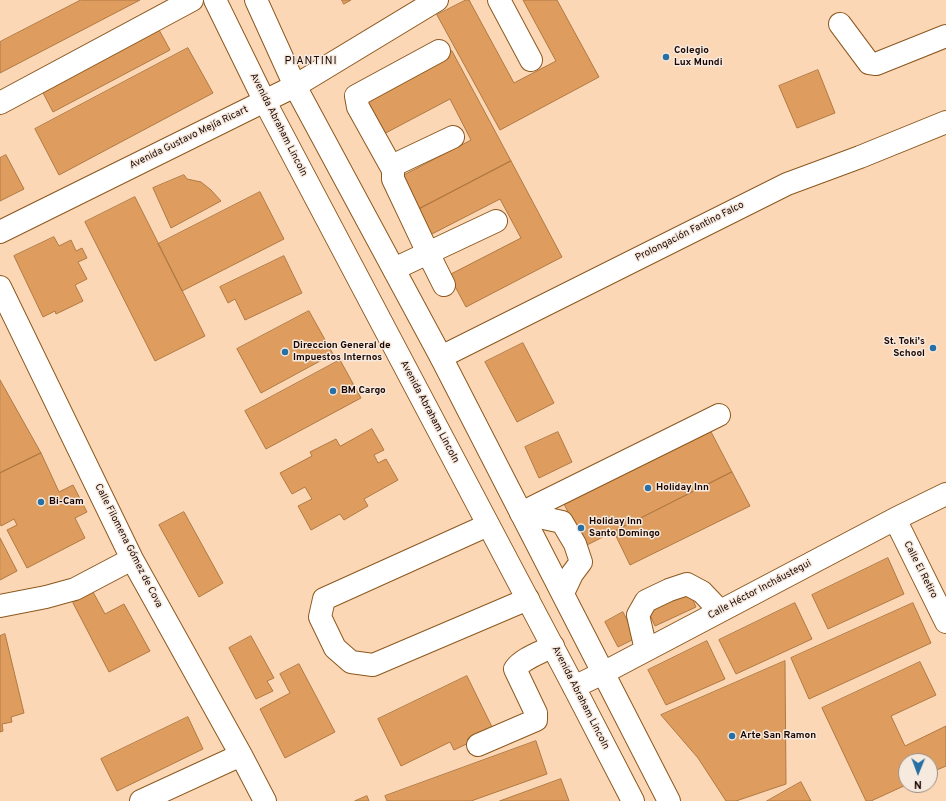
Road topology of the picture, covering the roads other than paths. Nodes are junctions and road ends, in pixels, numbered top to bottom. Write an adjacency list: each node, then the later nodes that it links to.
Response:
1 (192, 0): 12 (street)
2 (216, 0): 11 (street, Avenida Abraham Lincoln)
3 (256, 0): 10 (street)
4 (437, 0): 10 (street, Avenida Gustavo Mejía Ricart)
5 (499, 0): 9 (street)
6 (840, 24): 7 (street)
7 (946, 36)
8 (439, 51): 15 (street)
9 (531, 60)
10 (295, 86): 11 (street, Avenida Gustavo Mejía Ricart); 19 (street)
11 (264, 100): 17 (street, Avenida Gustavo Mejía Ricart); 27 (street, Avenida Abraham Lincoln)
12 (0, 103)
13 (946, 122): 22 (street, Prolongación Fantino Falco)
14 (453, 137): 15 (street)
15 (393, 170): 18 (street)
16 (496, 221): 18 (street)
17 (0, 232)
18 (428, 253): 19 (street); 20 (street)
19 (394, 269): 22 (street)
20 (444, 285)
21 (0, 287): 28 (street, Calle Filomena Gómez de Cova)
22 (441, 357): 25 (street)
23 (718, 415): 25 (street)
24 (946, 494): 26 (street, Calle Héctor Incháustegui)
25 (521, 513): 29 (street); 29 (street)
26 (895, 519): 32 (street, Calle Héctor Incháustegui); 33 (street, Calle El Retiro)
27 (488, 525): 30 (street, Avenida Abraham Lincoln); 30 (street)
28 (132, 559): 31 (street); 39 (street, Calle Filomena Gómez de Cova)
29 (563, 594): 36 (street)
30 (528, 599): 34 (street, Avenida Abraham Lincoln)
31 (0, 606)
32 (720, 611): 35 (street, Calle Héctor Incháustegui); 35 (street)
33 (946, 622)
34 (553, 646): 37 (street, Avenida Abraham Lincoln); 38 (street)
35 (646, 650): 36 (street, Calle Héctor Incháustegui)
36 (603, 673): 37 (street, Calle Héctor Incháustegui); 43 (street)
37 (574, 687): 42 (street, Avenida Abraham Lincoln)
38 (478, 745)
39 (241, 755): 40 (street); 41 (street, Calle Filomena Gómez de Cova)
40 (141, 801)
41 (264, 801)
42 (633, 801)
43 (669, 801)

